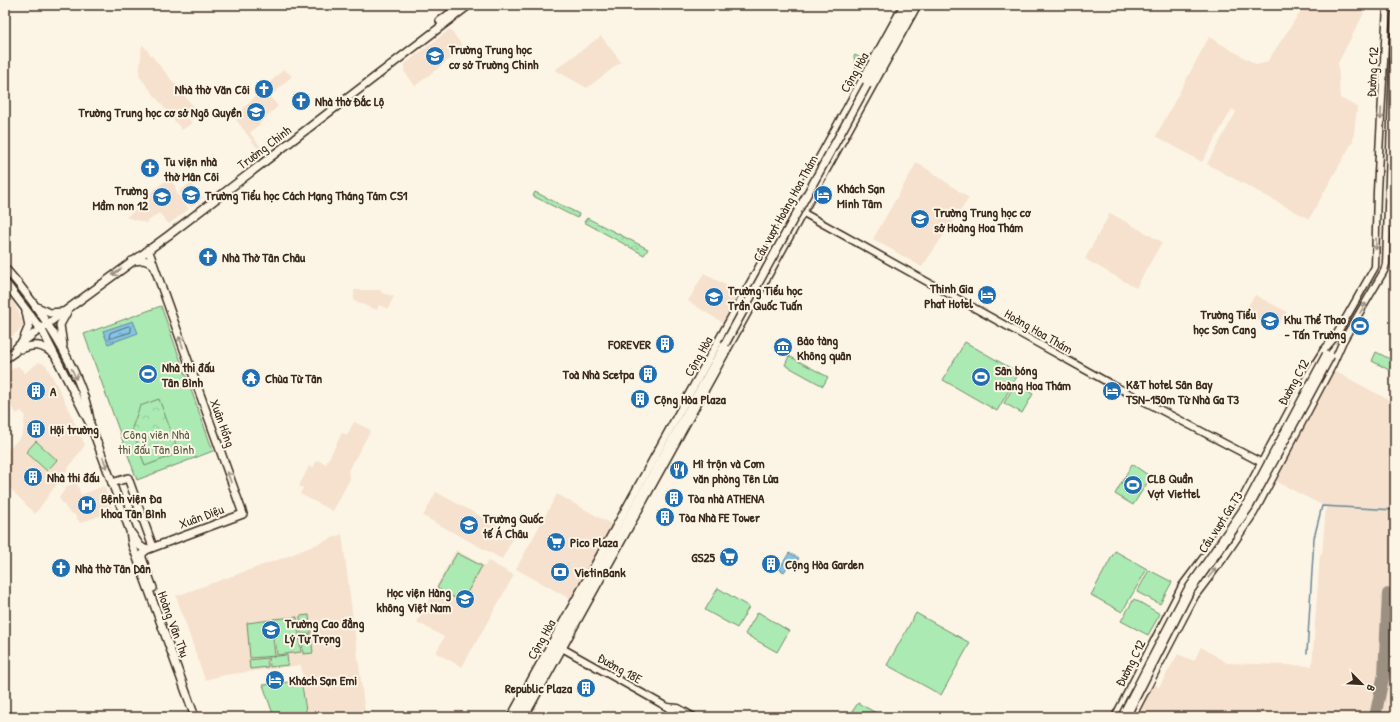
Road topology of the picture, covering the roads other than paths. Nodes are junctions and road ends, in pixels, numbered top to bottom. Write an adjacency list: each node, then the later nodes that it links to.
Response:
1 (461, 5): 8 (main road, Trường Chinh)
2 (469, 5): 8 (main road, Trường Chinh)
3 (904, 5): 10 (main road, Cộng Hòa)
4 (911, 5): 9 (main road, Cộng Hòa)
5 (917, 5): 11 (main road, Cộng Hòa)
6 (1387, 5): 28 (main road, Đường C12, one-way to 28)
7 (1395, 8): 29 (main road, Đường C12, one-way to 7)
8 (422, 38): 16 (main road, Trường Chinh)
9 (867, 85): 30 (main road, Cầu vượt Hoàng Hoa Thám, bridge)
10 (808, 180): 11 (main road); 12 (main road, Cộng Hòa)
11 (818, 185): 13 (main road, Cộng Hòa)
12 (793, 207): 13 (main road, Hoàng Hoa Thám); 14 (main road, Cộng Hòa)
13 (803, 213): 15 (main road, Cộng Hòa); 37 (main road, Hoàng Hoa Thám)
14 (779, 233): 15 (main road); 45 (main road, Cộng Hòa)
15 (789, 239): 45 (main road, Cộng Hòa)
16 (148, 249): 17 (main road, Trường Chinh); 18 (main road, Xuân Hồng)
17 (132, 261): 18 (main road); 22 (main road, Trường Chinh, one-way to 22)
18 (153, 264): 41 (main road, Xuân Hồng, one-way to 18)
19 (5, 268): 21 (main road, Hoàng Văn Thụ)
20 (5, 282): 23 (main road, Hoàng Văn Thụ)
21 (31, 302): 22 (main road); 24 (main road, Hoàng Văn Thụ)
22 (70, 308): 26 (main road, Trường Chinh); 34 (main road)
23 (26, 310): 25 (main road, Hoàng Văn Thụ); 31 (main road)
24 (38, 311): 25 (main road); 26 (main road, Hoàng Văn Thụ)
25 (31, 316): 27 (main road, Hoàng Văn Thụ)
26 (49, 325): 27 (main road, Trường Chinh); 34 (main road, Hoàng Văn Thụ)
27 (42, 330): 31 (main road, Trường Chinh); 33 (main road, Hoàng Văn Thụ)
28 (1335, 337): 32 (main road, Cầu vượt Ga T3); 37 (main road, Đường C12)
29 (1343, 341): 32 (main road, Cầu vượt Ga T3); 38 (main road, Đường C12)
30 (725, 344): 45 (main road, Cộng Hòa)
31 (20, 347): 33 (main road); 35 (main road, Trường Chinh)
32 (1328, 355): 57 (main road, Cầu vượt Ga T3, bridge); 58 (main road, Cầu vượt Ga T3, bridge)
33 (55, 357): 36 (main road, Hoàng Văn Thụ)
34 (66, 357): 36 (main road, Hoàng Văn Thụ, one-way to 36)
35 (5, 359)
36 (91, 426): 39 (main road, Hoàng Văn Thụ, one-way to 39)
37 (1262, 463): 38 (main road, Hoàng Hoa Thám); 46 (main road, Đường C12)
38 (1277, 470): 47 (main road, Đường C12, one-way to 38)
39 (112, 483): 40 (main road, Hoàng Văn Thụ); 42 (main road, Hoàng Văn Thụ)
40 (140, 511): 42 (main road); 44 (main road, Hoàng Văn Thụ)
41 (242, 514): 44 (main road, Xuân Diệu)
42 (125, 516): 43 (main road, Hoàng Văn Thụ)
43 (130, 531): 44 (main road); 49 (main road, Hoàng Văn Thụ)
44 (149, 548): 50 (main road, Hoàng Văn Thụ)
45 (557, 646): 48 (main road, Đường 18E); 51 (main road, Cộng Hòa); 52 (main road, Cộng Hòa); 53 (main road, Cộng Hòa)
46 (1138, 671): 47 (main road); 56 (main road, Đường C12)
47 (1151, 681): 59 (main road, Đường C12)
48 (667, 707): 54 (main road, Đường 18E); 55 (main road, Đường 18E)
49 (195, 717)
50 (200, 717)
51 (511, 717)
52 (518, 717)
53 (524, 717)
54 (678, 717)
55 (694, 717)
56 (1115, 717)
57 (1121, 717)
58 (1126, 717)
59 (1132, 717)

